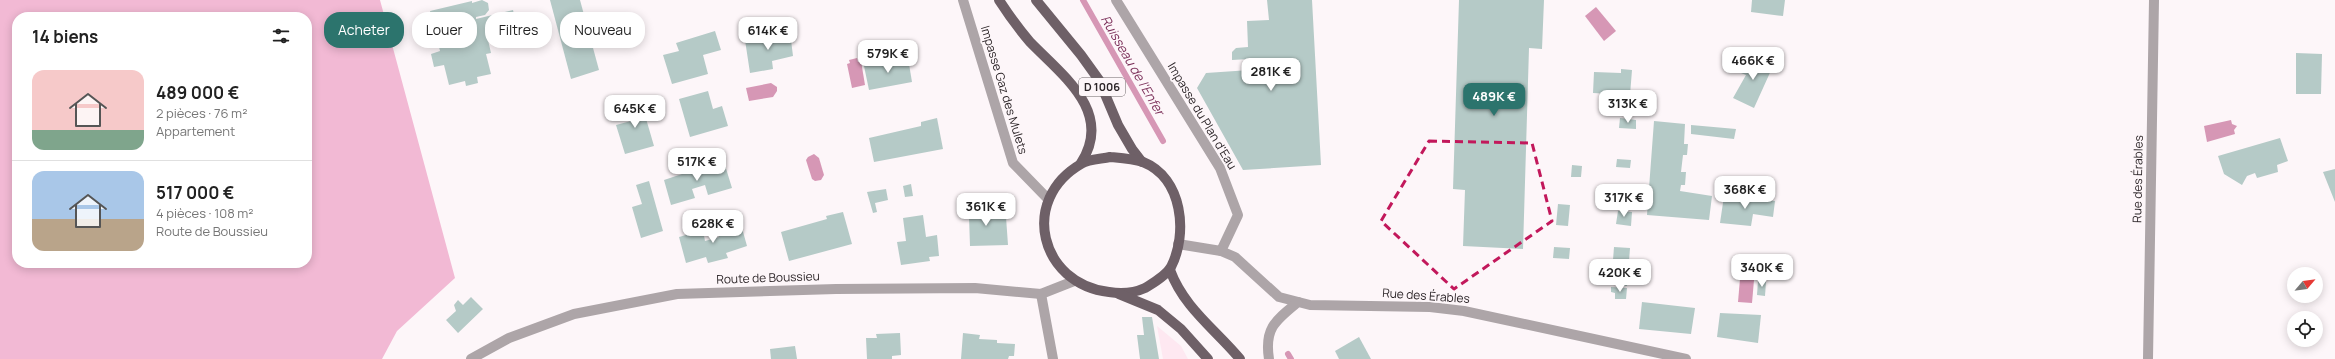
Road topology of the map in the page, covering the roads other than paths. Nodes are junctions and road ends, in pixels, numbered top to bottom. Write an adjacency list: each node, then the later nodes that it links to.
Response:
1 (963, 0): 8 (street, Impasse Gaz des Mulets)
2 (999, 0): 7 (main road, D 1006)
3 (1036, 0): 6 (main road, D 1006)
4 (1116, 0): 10 (street, Impasse du Plan d'Eau)
5 (2154, 0): 22 (street, Rue des Érables)
6 (1142, 162): 7 (main road); 9 (main road)
7 (1081, 163): 8 (main road)
8 (1048, 199): 12 (main road)
9 (1178, 244): 10 (street, Rue des Érables); 11 (main road)
10 (1221, 251): 15 (street, Rue des Érables)
11 (1170, 270): 13 (main road); 19 (main road)
12 (1074, 281): 13 (main road); 14 (street, Route de Boussieu)
13 (1115, 293): 18 (main road)
14 (1041, 294): 16 (street, Route de Boussieu); 17 (street)
15 (1298, 302): 20 (street); 21 (street, Rue des Érables)
16 (471, 359)
17 (1053, 359)
18 (1208, 359)
19 (1240, 359)
20 (1269, 359)
21 (1686, 359)
22 (2148, 359)

